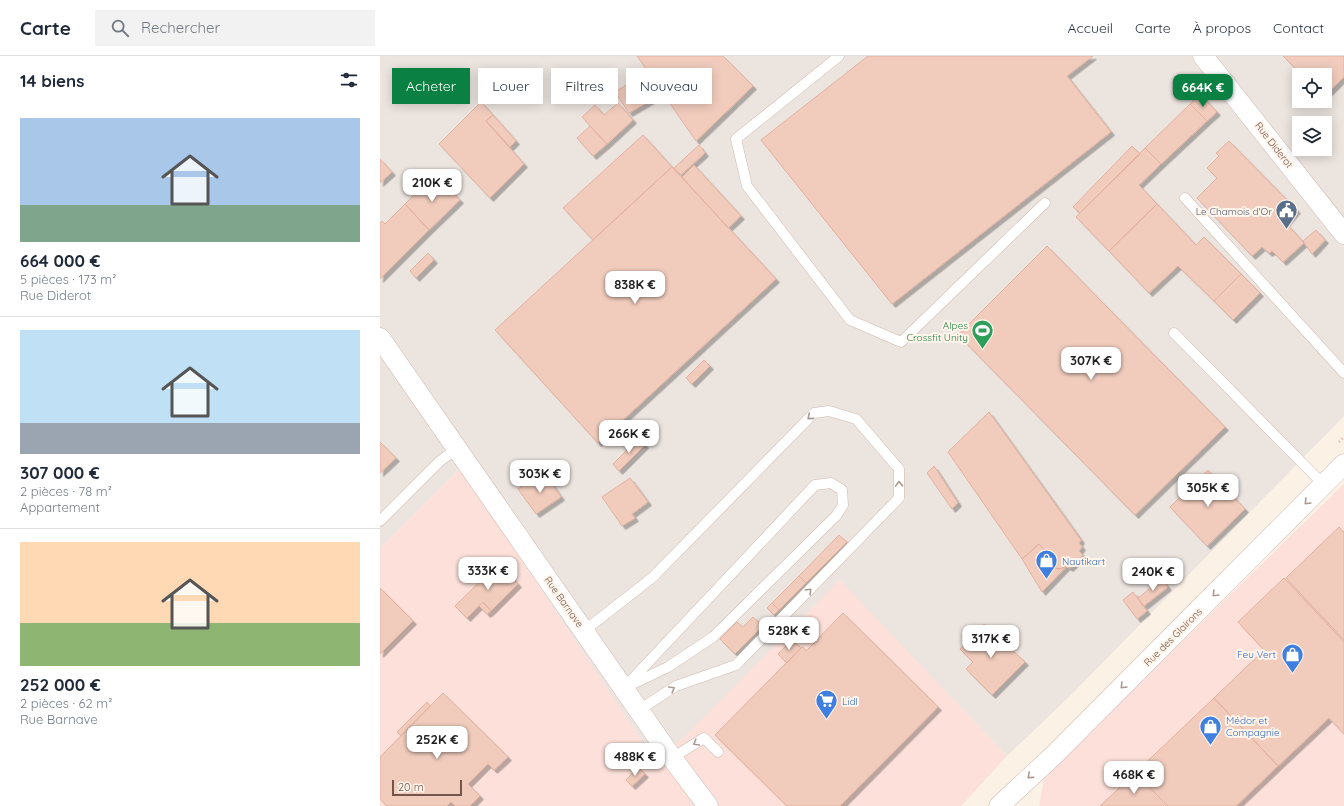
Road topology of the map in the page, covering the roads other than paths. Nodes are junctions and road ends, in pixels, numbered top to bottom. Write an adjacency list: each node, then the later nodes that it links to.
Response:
1 (839, 56): 4 (lane)
2 (1203, 56): 5 (street, Rue Diderot)
3 (1185, 198): 8 (lane)
4 (1045, 203)
5 (1344, 234)
6 (1174, 333): 11 (lane)
7 (380, 338): 9 (street, Rue Barnave)
8 (1344, 373)
9 (460, 452): 12 (lane); 13 (street, Rue Barnave)
10 (1344, 464): 11 (street, Rue des Glairons)
11 (1324, 485): 19 (street, Rue des Glairons, one-way to 19)
12 (380, 521)
13 (584, 631): 14 (street, Rue Barnave); 15 (lane, one-way to 13)
14 (624, 688): 14 (lane); 15 (street, Rue Barnave)
15 (639, 710): 17 (street, Rue Barnave)
16 (718, 752): 17 (lane, one-way to 17)
17 (672, 758): 18 (street, Rue Barnave)
18 (708, 806)
19 (999, 806)

